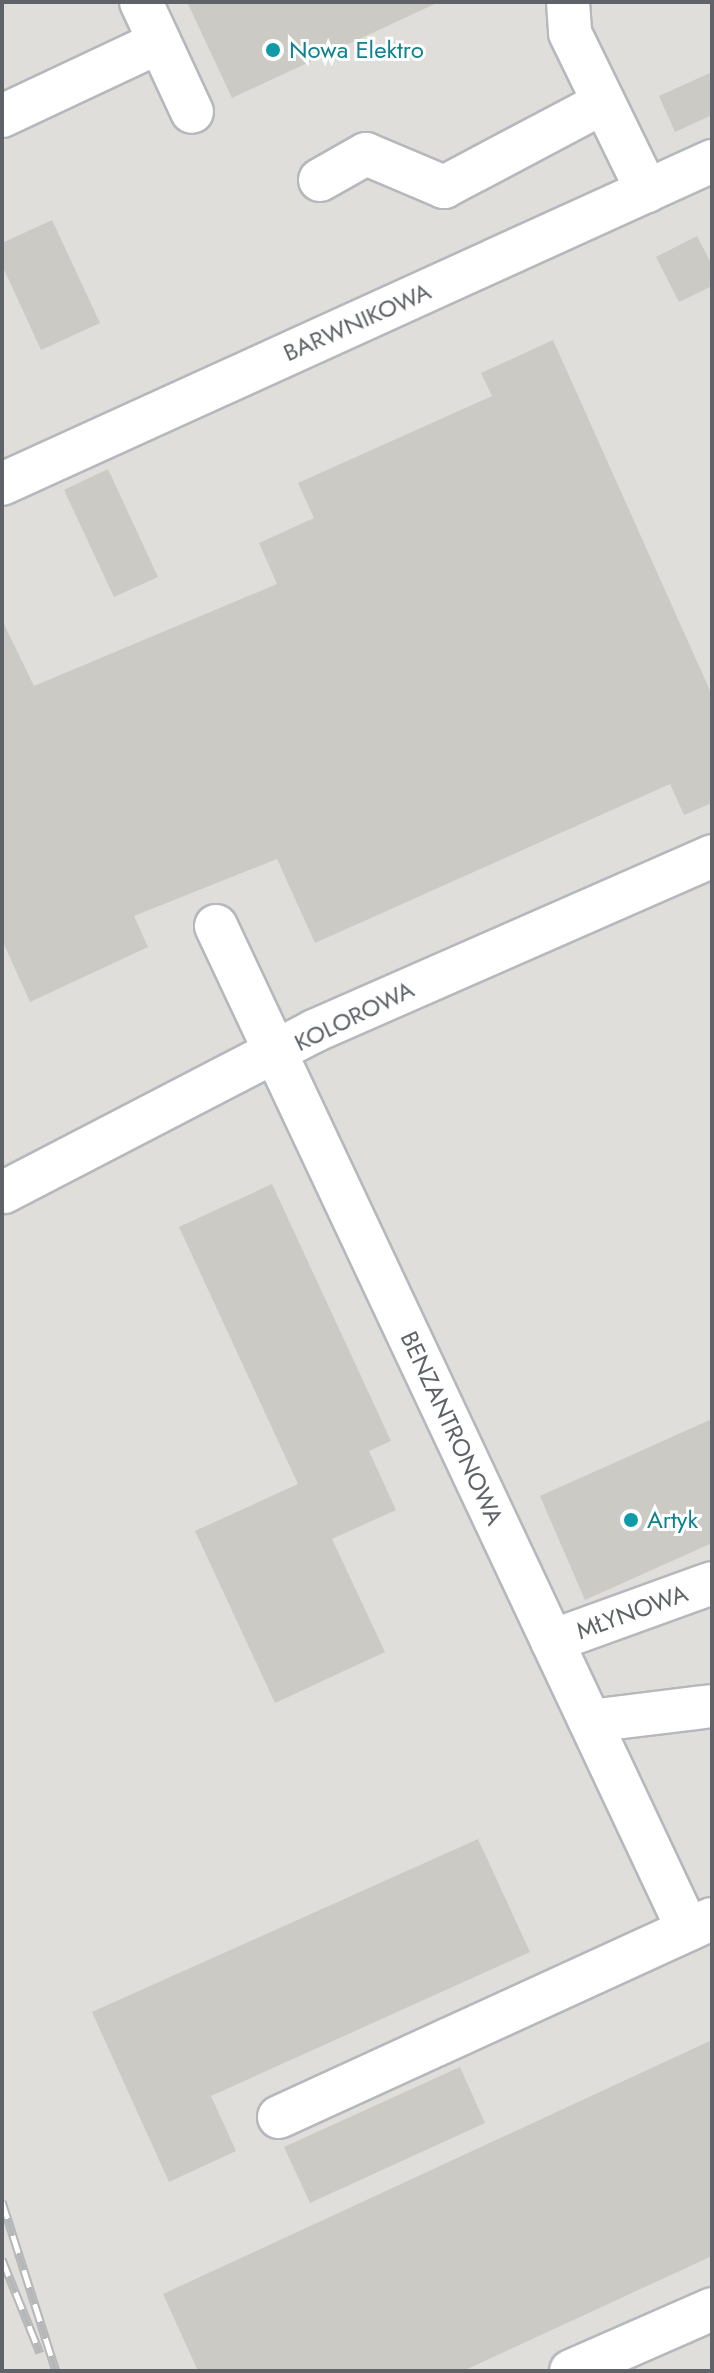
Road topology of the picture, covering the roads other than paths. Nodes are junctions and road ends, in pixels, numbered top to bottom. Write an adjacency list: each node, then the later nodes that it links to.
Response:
1 (141, 2): 3 (street)
2 (568, 2): 4 (street)
3 (159, 42): 5 (street); 6 (street)
4 (601, 104): 8 (street); 9 (street)
5 (192, 112)
6 (2, 116)
7 (712, 161): 9 (street, BARWNIKOWA)
8 (320, 180)
9 (647, 191): 10 (street, BARWNIKOWA)
10 (2, 484)
11 (712, 856): 13 (street, KOLOROWA)
12 (216, 926): 13 (street, BENZANTRONOWA)
13 (276, 1054): 14 (street, KOLOROWA); 16 (street, BENZANTRONOWA)
14 (4, 1192)
15 (712, 1583): 16 (street, MŁYNOWA)
16 (552, 1641): 18 (street, BENZANTRONOWA)
17 (712, 1706): 18 (street)
18 (590, 1721): 19 (street, BENZANTRONOWA)
19 (700, 1924): 20 (street)
20 (279, 2117)
21 (712, 2309): 22 (street)
22 (571, 2371)

